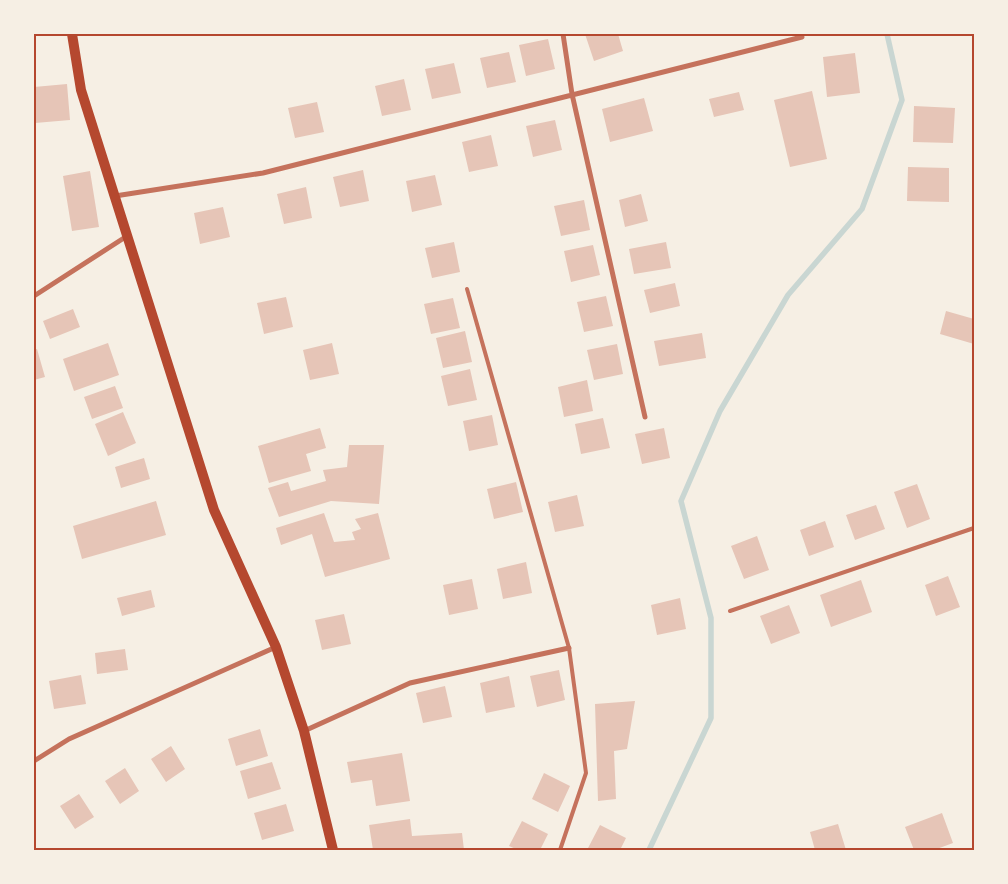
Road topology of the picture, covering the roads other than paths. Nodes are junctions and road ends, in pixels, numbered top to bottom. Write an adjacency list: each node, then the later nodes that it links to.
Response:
1 (72, 34): 5 (main road)
2 (563, 34): 4 (street)
3 (802, 37): 4 (street)
4 (572, 94): 5 (street); 9 (street)
5 (115, 196): 6 (main road)
6 (128, 236): 8 (street); 12 (main road)
7 (467, 290): 13 (lane)
8 (34, 296)
9 (645, 417)
10 (974, 528): 11 (lane)
11 (730, 611)
12 (276, 647): 14 (main road); 15 (street)
13 (569, 648): 14 (street); 17 (lane)
14 (304, 731): 16 (main road)
15 (34, 761)
16 (333, 850)
17 (560, 850)

